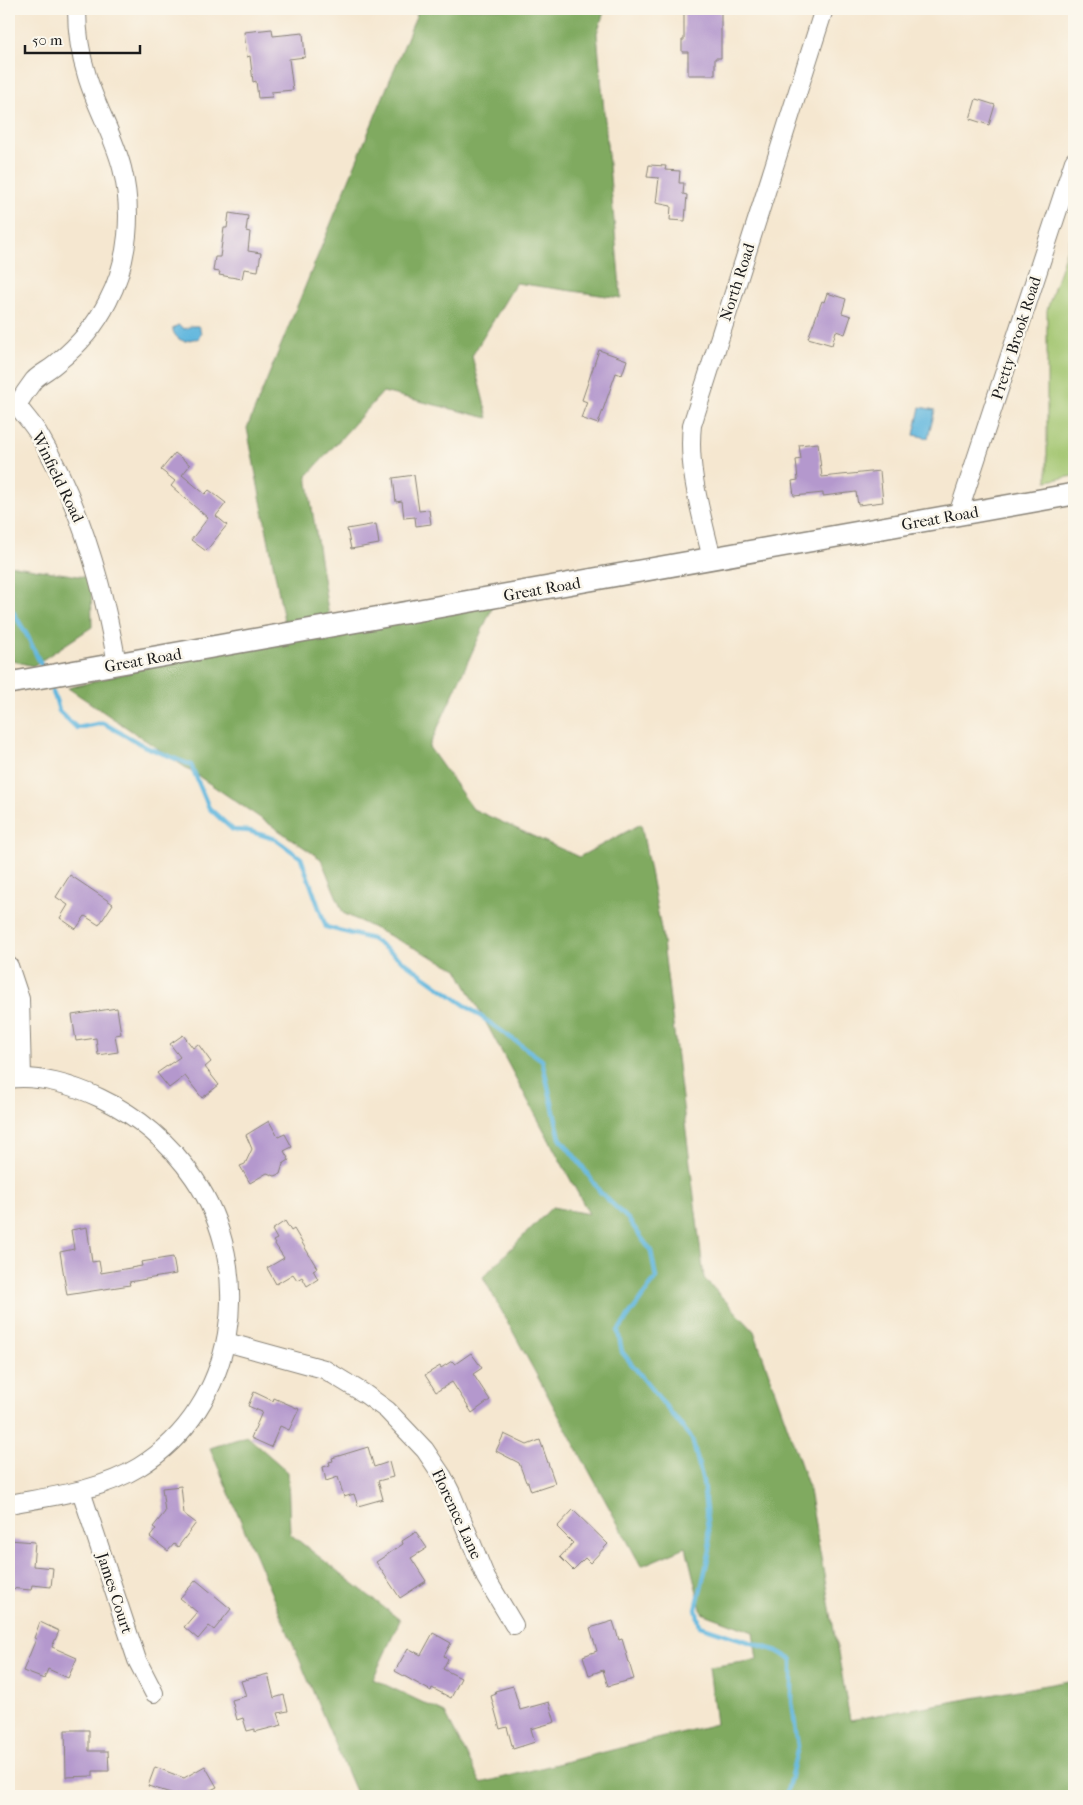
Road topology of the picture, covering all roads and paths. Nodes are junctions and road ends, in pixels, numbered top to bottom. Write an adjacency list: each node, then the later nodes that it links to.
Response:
1 (77, 9): 7 (street, Winfield Road)
2 (824, 9): 6 (street, North Road)
3 (1074, 161): 5 (street, Pretty Brook Road)
4 (1074, 494): 5 (street, Great Road)
5 (958, 514): 6 (street, Great Road)
6 (712, 559): 7 (street, Great Road)
7 (117, 664): 8 (street, Great Road)
8 (9, 683)
9 (9, 966): 10 (street)
10 (15, 1078): 11 (street)
11 (226, 1342): 12 (street); 14 (street, Florence Lane)
12 (81, 1491): 13 (street); 15 (street, James Court)
13 (9, 1504)
14 (514, 1625)
15 (154, 1693)

